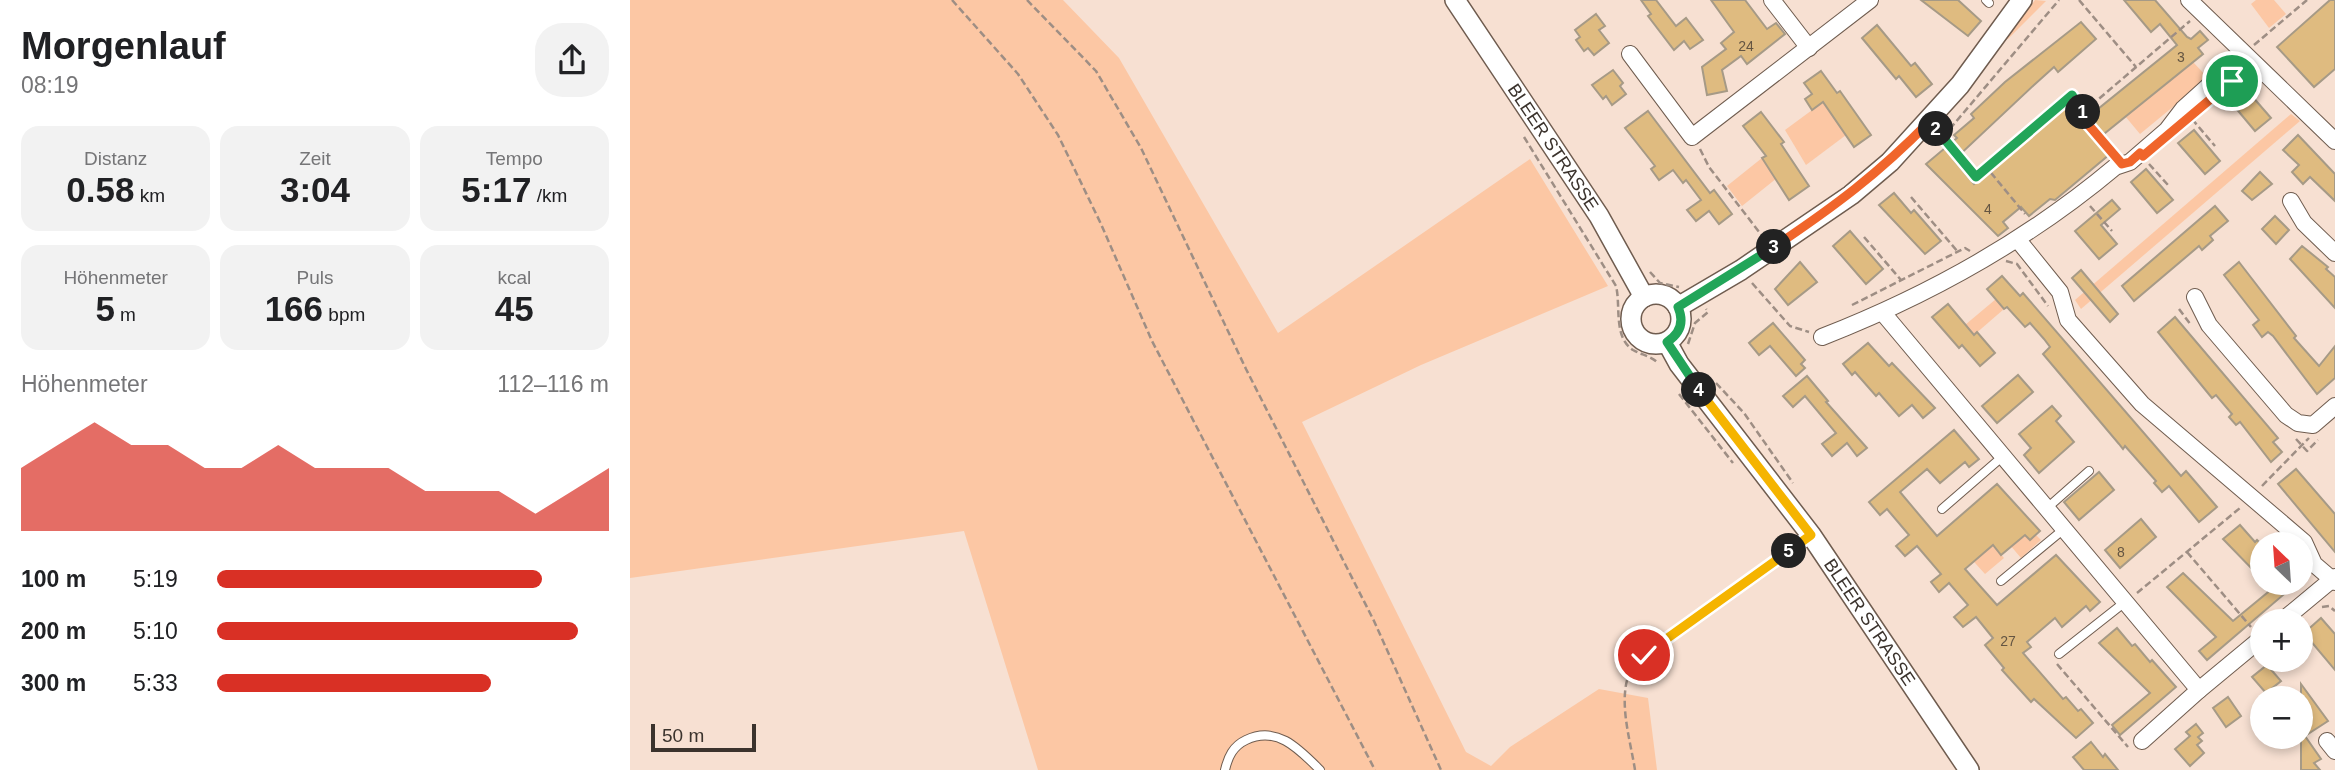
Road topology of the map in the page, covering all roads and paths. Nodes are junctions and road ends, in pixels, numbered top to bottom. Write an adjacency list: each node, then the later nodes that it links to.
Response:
1 (952, 0): 73 (path)
2 (1027, 0): 74 (path)
3 (1455, 0): 42 (street, BLEER STRASSE)
4 (1772, 0): 11 (street)
5 (1870, 0): 11 (street)
6 (2022, 0): 17 (street)
7 (2059, 0): 20 (path)
8 (2078, 0): 14 (path)
9 (2307, 0): 13 (path)
10 (2195, 6): 13 (street); 14 (path)
11 (1809, 48): 19 (street)
12 (1630, 54): 19 (street)
13 (2244, 54): 15 (street); 21 (street)
14 (2136, 67): 16 (path)
15 (2183, 109): 22 (path); 23 (street)
16 (2085, 110): 24 (path); 25 (path)
17 (1930, 121): 20 (path); 44 (street)
18 (1521, 131): 49 (path)
19 (1692, 137): 32 (path)
20 (1943, 137): 25 (path)
21 (2335, 141)
22 (2215, 146)
23 (2140, 153): 24 (street); 26 (path)
24 (2122, 164): 27 (street)
25 (1987, 168): 30 (path)
26 (2168, 186)
27 (2081, 195): 31 (path); 34 (street)
28 (1911, 197): 35 (path)
29 (2291, 201): 36 (street)
30 (2031, 222)
31 (2112, 231)
32 (1760, 234)
33 (1864, 236): 39 (path)
34 (2018, 240): 45 (street); 54 (street)
35 (1958, 252)
36 (2335, 253)
37 (2004, 261): 46 (path)
38 (1648, 269): 40 (path)
39 (1901, 281)
40 (1684, 284)
41 (1755, 287): 47 (path)
42 (1644, 297): 44 (street); 48 (street)
43 (2195, 297): 51 (street)
44 (1678, 307): 48 (street)
45 (1883, 313): 47 (street); 52 (street)
46 (2056, 315)
47 (1822, 337)
48 (1667, 342): 58 (street, BLEER STRASSE)
49 (1660, 365)
50 (2335, 407): 51 (street)
51 (2313, 425): 54 (path)
52 (2002, 457): 55 (lane); 56 (street)
53 (2089, 471): 56 (lane)
54 (2252, 497): 59 (path); 60 (street)
55 (1942, 509)
56 (2046, 509): 57 (street)
57 (2064, 529): 61 (lane); 62 (street)
58 (1811, 535): 66 (lane); 76 (street, BLEER STRASSE)
59 (2187, 552): 62 (path); 64 (path)
60 (2334, 579): 63 (street)
61 (2001, 581)
62 (2125, 602): 67 (lane); 69 (street)
63 (2296, 609)
64 (2250, 623)
65 (2250, 647): 69 (street)
66 (1644, 655): 75 (path)
67 (2064, 656): 68 (path); 68 (path)
68 (2058, 667): 70 (path)
69 (2199, 690): 70 (street)
70 (2135, 741)
71 (1225, 770): 72 (lane)
72 (1320, 770)
73 (1375, 770)
74 (1441, 770)
75 (1634, 770)
76 (1969, 770)

